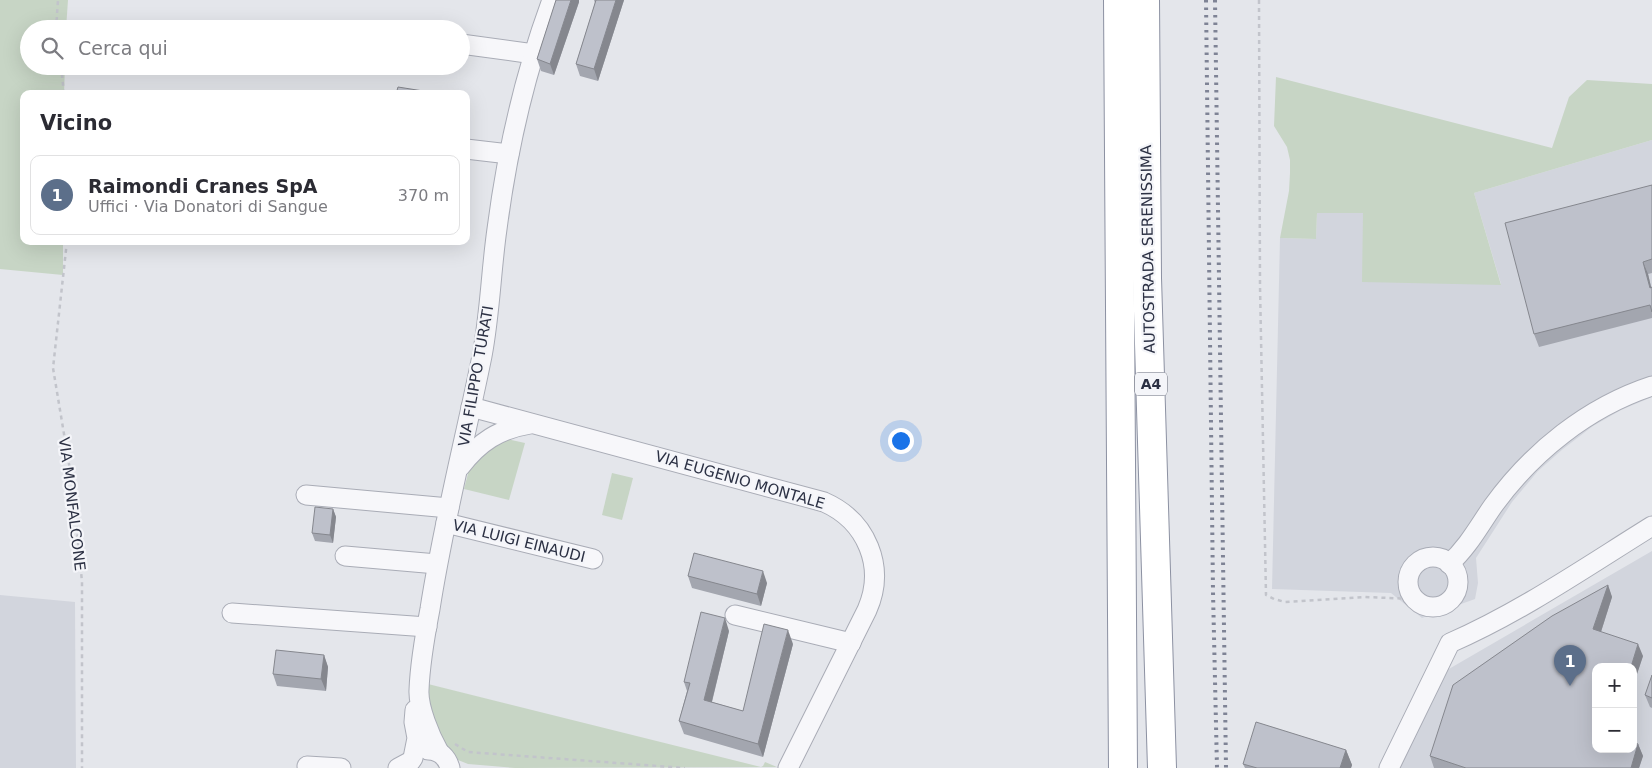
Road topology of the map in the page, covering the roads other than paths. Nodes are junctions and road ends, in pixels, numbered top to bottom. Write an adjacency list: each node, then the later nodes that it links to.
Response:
1 (552, 0): 5 (street, VIA FILIPPO TURATI)
2 (1118, 0): 29 (highway, AUTOSTRADA SERENISSIMA / A4)
3 (1145, 0): 30 (highway, AUTOSTRADA SERENISSIMA / A4)
4 (470, 45): 5 (street)
5 (534, 54): 7 (street, VIA FILIPPO TURATI)
6 (470, 149): 7 (street)
7 (509, 154): 9 (street, VIA FILIPPO TURATI)
8 (1652, 386): 18 (street)
9 (471, 407): 10 (street, VIA EUGENIO MONTALE); 11 (street, VIA FILIPPO TURATI)
10 (534, 424): 11 (street, VIA EUGENIO MONTALE); 22 (street, VIA EUGENIO MONTALE)
11 (458, 469): 13 (street, VIA FILIPPO TURATI)
12 (306, 495): 13 (street, VIA LUIGI EINAUDI)
13 (447, 515): 16 (street, VIA LUIGI EINAUDI); 17 (street, VIA FILIPPO TURATI)
14 (1652, 526): 31 (street)
15 (345, 556): 17 (street)
16 (593, 559)
17 (437, 564): 21 (street, VIA FILIPPO TURATI)
18 (1450, 564): 18 (street)
19 (232, 613): 21 (street)
20 (735, 615): 22 (street)
21 (427, 627): 23 (street, VIA FILIPPO TURATI)
22 (851, 642): 28 (street, VIA EUGENIO MONTALE)
23 (418, 692): 24 (street, VIA FILIPPO TURATI); 25 (street)
24 (451, 758): 25 (street)
25 (408, 764)
26 (307, 766): 27 (street)
27 (342, 768)
28 (788, 768)
29 (1124, 768)
30 (1162, 768)
31 (1389, 768)

